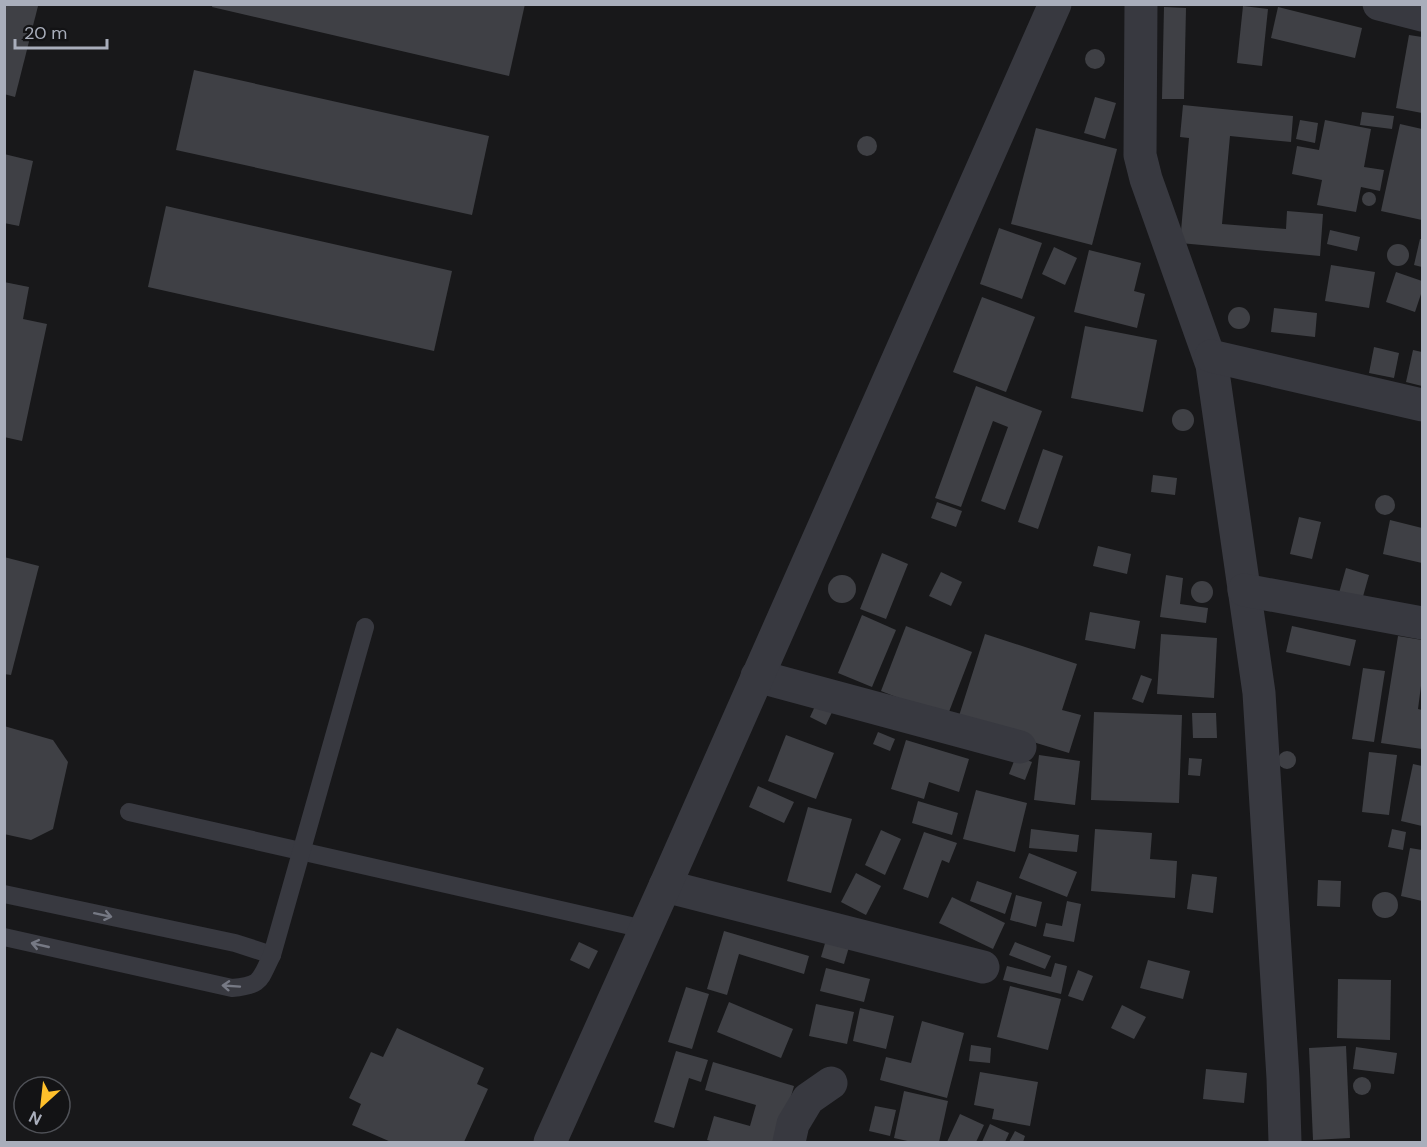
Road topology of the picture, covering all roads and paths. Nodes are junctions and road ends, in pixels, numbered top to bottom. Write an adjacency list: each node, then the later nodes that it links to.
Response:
1 (1055, 4): 10 (street)
2 (1141, 4): 5 (street)
3 (1378, 4): 4 (street)
4 (1422, 15)
5 (1210, 356): 6 (street); 7 (street)
6 (1422, 405)
7 (1244, 590): 8 (street); 23 (street)
8 (1422, 624)
9 (365, 627): 13 (lane)
10 (757, 676): 11 (street); 14 (street)
11 (1020, 747)
12 (129, 812): 13 (lane)
13 (301, 850): 16 (lane); 18 (lane)
14 (665, 886): 16 (street); 19 (street)
15 (4, 894): 18 (lane, one-way to 18)
16 (644, 929): 21 (street)
17 (4, 937): 18 (lane, one-way to 17)
18 (272, 955)
19 (983, 966)
20 (831, 1083): 22 (street)
21 (550, 1143)
22 (789, 1143)
23 (1285, 1143)

